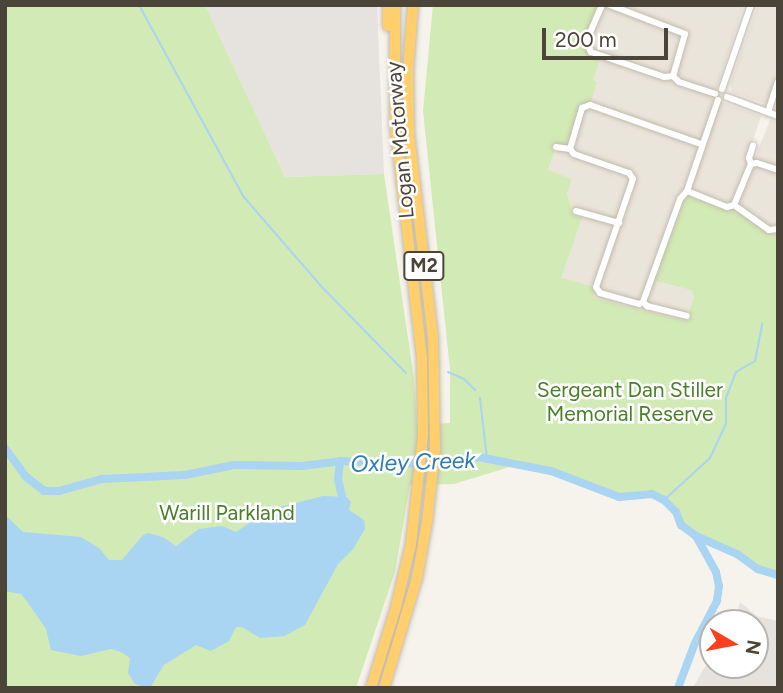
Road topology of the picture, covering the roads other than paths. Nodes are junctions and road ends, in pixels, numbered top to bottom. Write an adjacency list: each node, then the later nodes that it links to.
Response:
1 (388, 5): 8 (highway)
2 (395, 5): 8 (highway, Logan Motorway / M2)
3 (413, 5): 30 (highway, Logan Motorway / M2)
4 (602, 5): 9 (street)
5 (610, 5): 7 (street)
6 (751, 5): 11 (street)
7 (631, 9): 9 (street)
8 (393, 65): 29 (highway, Logan Motorway / M2)
9 (673, 76): 12 (street)
10 (778, 82): 14 (street)
11 (722, 89): 12 (street); 13 (street)
12 (717, 97): 13 (street); 16 (street)
13 (727, 97): 14 (street)
14 (768, 112): 15 (street)
15 (778, 116)
16 (701, 144): 19 (street); 22 (street)
17 (753, 146): 20 (street)
18 (556, 147): 19 (street)
19 (570, 149): 25 (street)
20 (751, 164): 21 (street); 23 (street)
21 (778, 170)
22 (687, 191): 23 (street); 27 (street)
23 (734, 205): 26 (street)
24 (576, 211): 25 (street)
25 (619, 223): 27 (street)
26 (778, 229)
27 (643, 302): 28 (street)
28 (687, 316)
29 (371, 688)
30 (384, 688)

